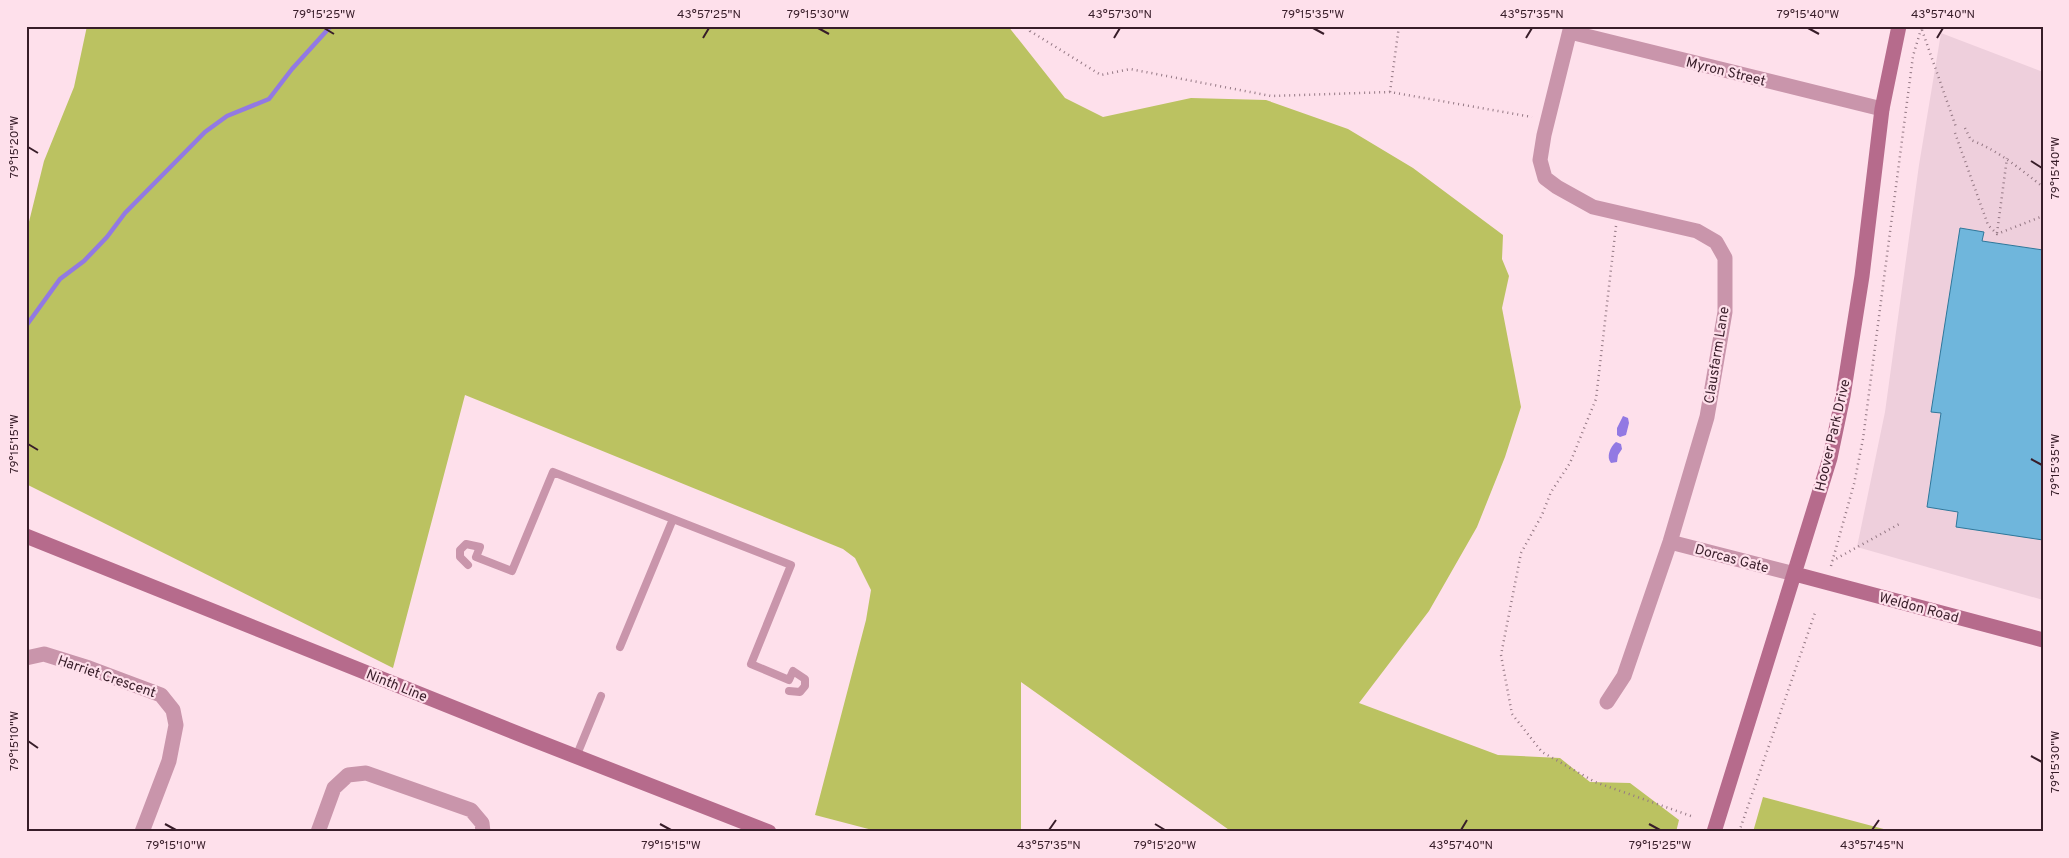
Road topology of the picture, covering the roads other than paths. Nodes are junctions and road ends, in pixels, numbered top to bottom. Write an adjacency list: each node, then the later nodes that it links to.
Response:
1 (1899, 26): 3 (street, Hoover Park Drive)
2 (1571, 29): 3 (street, Myron Street); 6 (street, Clausfarm Lane)
3 (1882, 109): 8 (street, Hoover Park Drive)
4 (672, 520): 7 (lane); 10 (lane); 12 (lane)
5 (26, 536): 15 (street, Ninth Line)
6 (1670, 542): 8 (street, Dorcas Gate); 14 (street, Clausfarm Lane)
7 (472, 561)
8 (1795, 574): 9 (street, Weldon Road); 20 (street, Hoover Park Drive)
9 (2043, 640)
10 (620, 647)
11 (26, 658): 16 (street, Harriet Crescent)
12 (788, 685)
13 (600, 696): 15 (lane)
14 (1607, 702)
15 (576, 756): 19 (street, Ninth Line)
16 (142, 832)
17 (318, 832): 18 (street)
18 (483, 832)
19 (769, 832)
20 (1714, 832)

